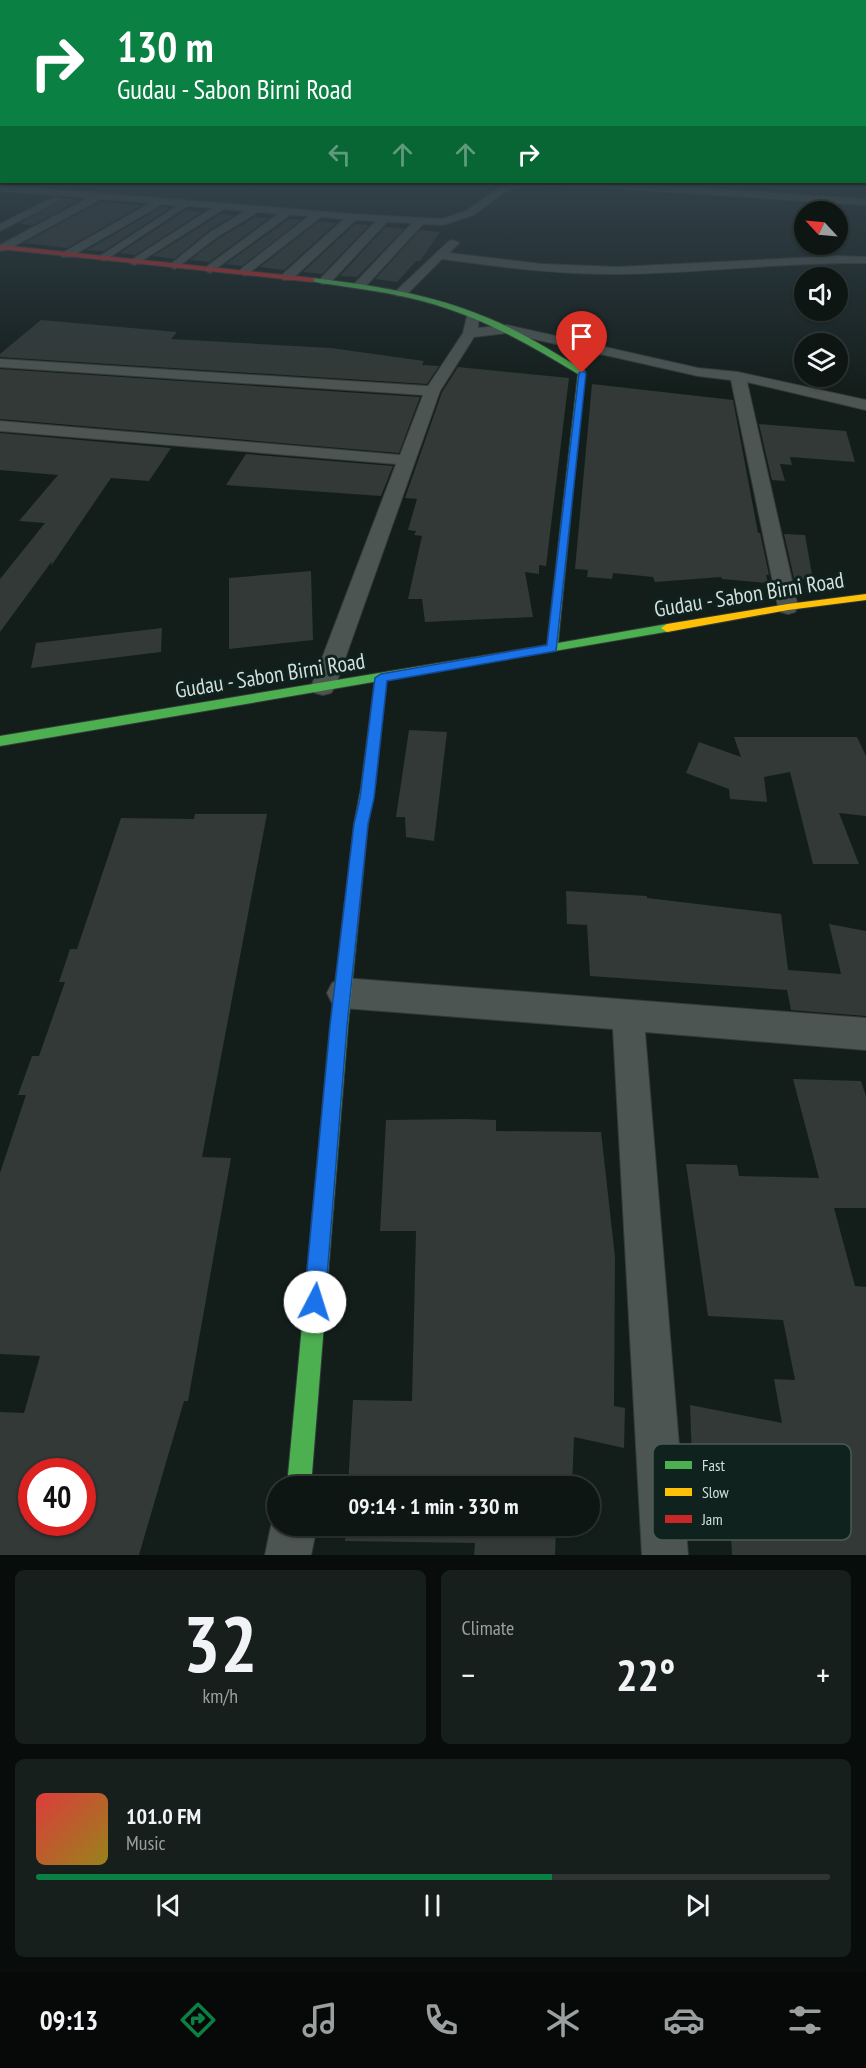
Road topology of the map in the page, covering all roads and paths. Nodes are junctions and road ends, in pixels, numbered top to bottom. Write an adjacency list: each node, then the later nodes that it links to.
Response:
1 (11, 249): 12 (street)
2 (77, 249): 13 (street)
3 (119, 249): 15 (street)
4 (156, 249): 17 (street)
5 (196, 249): 18 (street)
6 (238, 249): 19 (street)
7 (275, 249): 20 (street)
8 (318, 249): 21 (street)
9 (356, 249): 22 (street)
10 (394, 249): 23 (street)
11 (448, 249): 14 (street)
12 (34, 250): 13 (street)
13 (66, 255): 15 (street)
14 (442, 256): 16 (street); 24 (street)
15 (104, 258): 17 (street)
16 (866, 260)
17 (135, 262): 18 (street)
18 (175, 266): 19 (street)
19 (210, 269): 20 (street)
20 (245, 272): 21 (street)
21 (287, 277): 22 (street)
22 (325, 281): 23 (street)
23 (360, 285): 24 (street)
24 (401, 293): 25 (street)
25 (473, 314): 26 (street); 27 (street)
26 (507, 330): 27 (street); 29 (street); 36 (street)
27 (470, 333): 30 (street)
28 (0, 363): 30 (street)
29 (738, 376): 31 (street); 35 (street)
30 (432, 391): 33 (street)
31 (866, 405)
32 (0, 426): 33 (street)
33 (405, 460): 38 (street)
34 (866, 597): 35 (street, Gudau - Sabon Birni Road)
35 (788, 607): 36 (street, Gudau - Sabon Birni Road)
36 (552, 648): 37 (street, Gudau - Sabon Birni Road)
37 (381, 678): 38 (street, Gudau - Sabon Birni Road); 40 (street)
38 (323, 687): 39 (street, Gudau - Sabon Birni Road)
39 (0, 741)
40 (343, 993): 41 (street); 44 (street)
41 (628, 1015): 42 (street); 43 (street)
42 (866, 1034)
43 (657, 1444)
44 (300, 1476)
45 (292, 1536): 47 (street)
46 (664, 1540): 48 (street)
47 (288, 1555)
48 (665, 1555)

